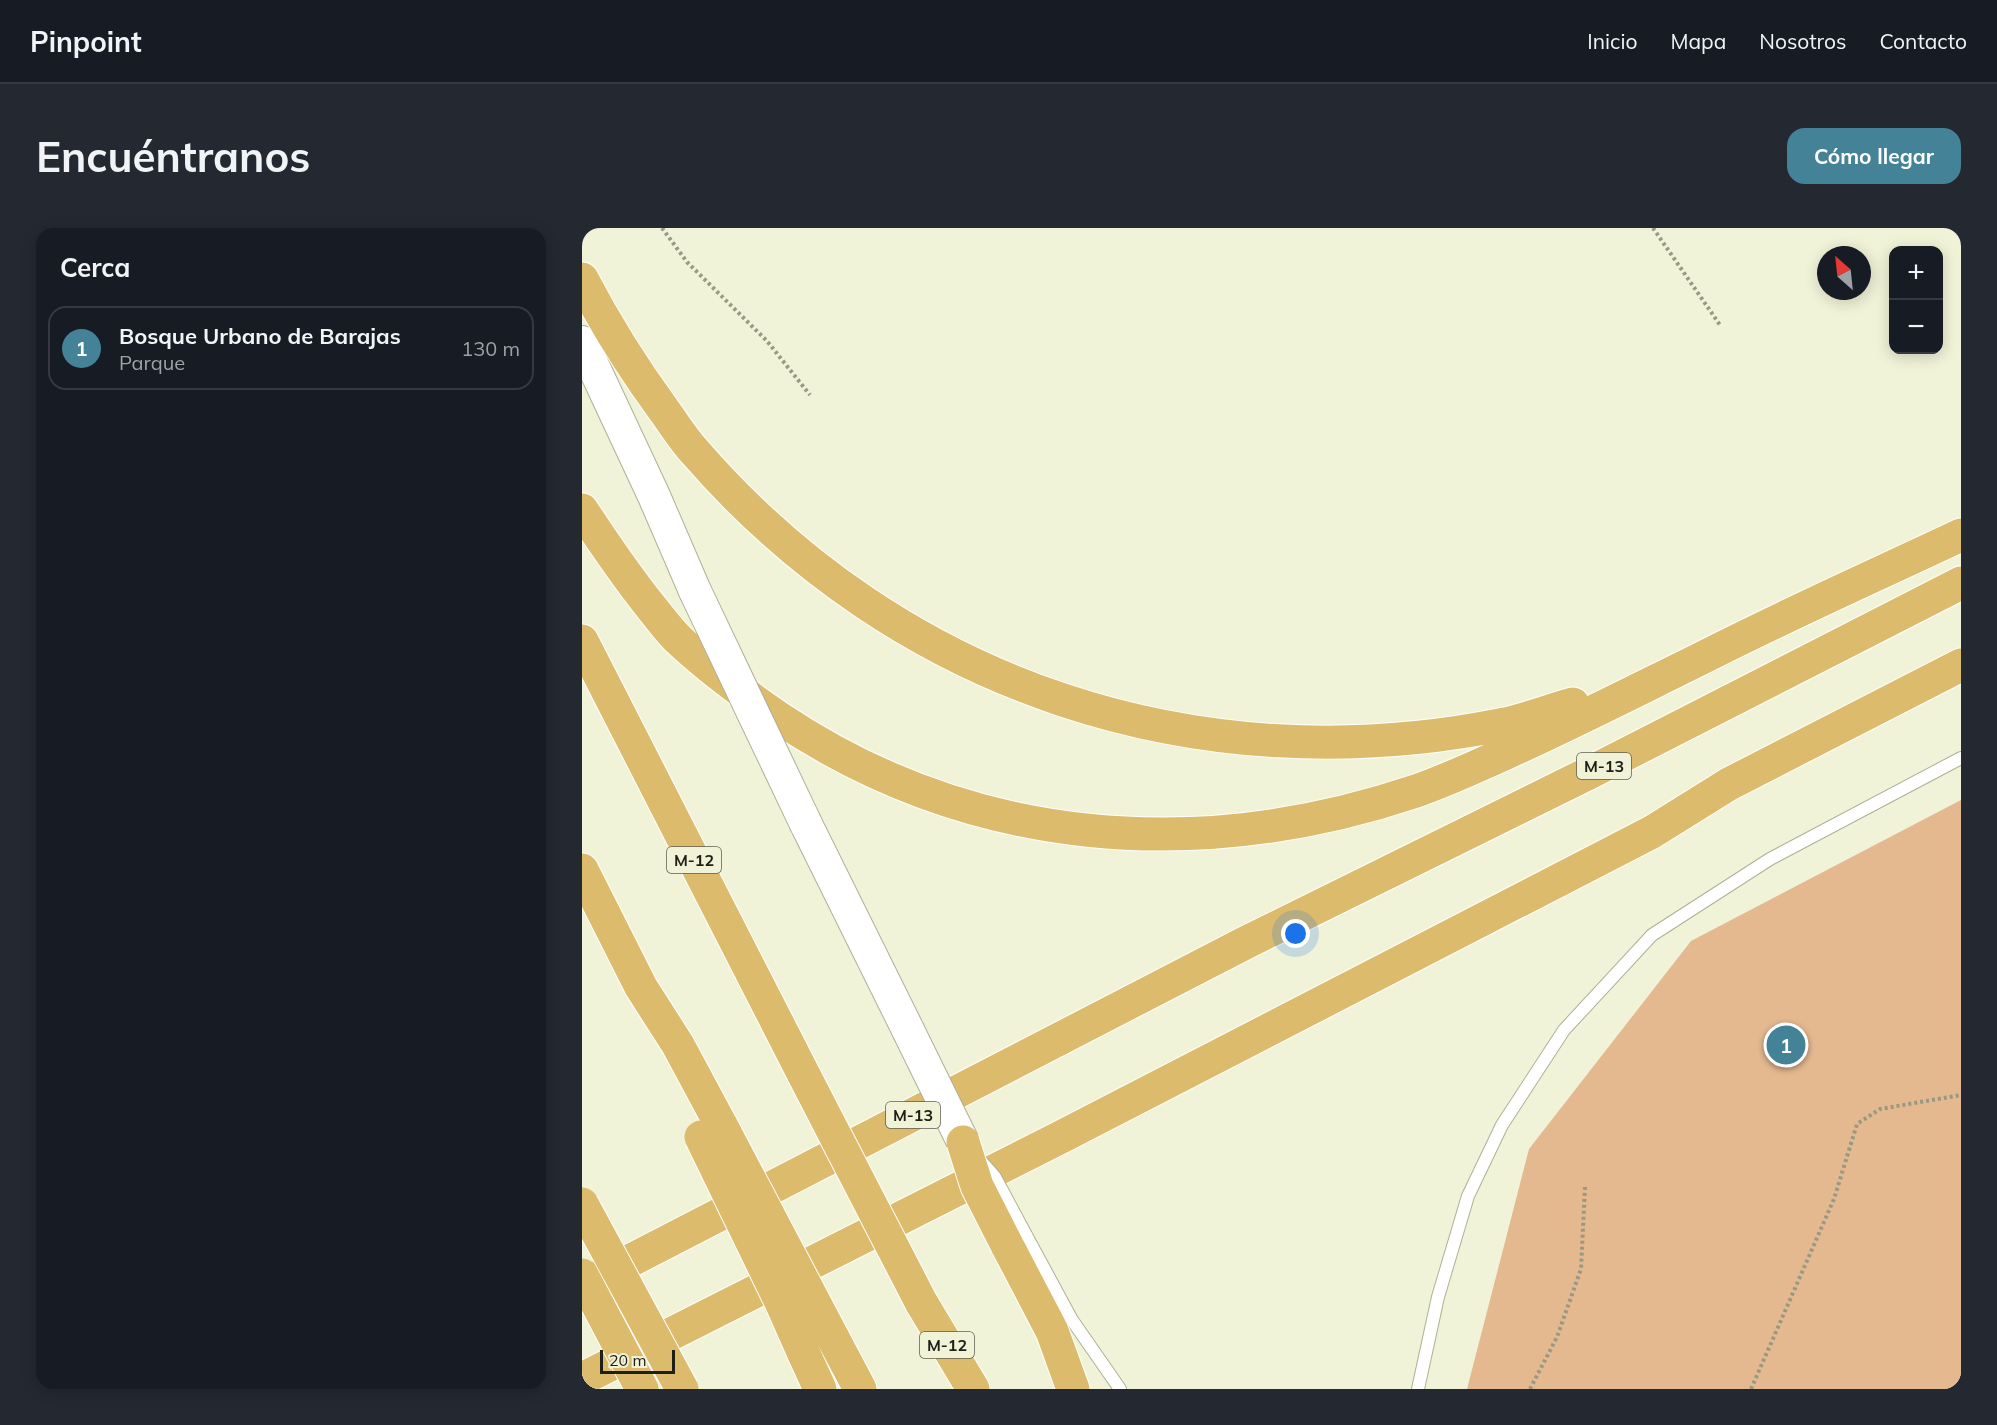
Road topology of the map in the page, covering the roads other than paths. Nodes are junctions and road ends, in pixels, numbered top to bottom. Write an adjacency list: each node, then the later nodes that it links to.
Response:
1 (582, 279): 7 (highway)
2 (582, 342): 14 (street, bridge)
3 (582, 510): 7 (highway)
4 (1961, 535): 7 (highway)
5 (1961, 583): 18 (highway, M-13)
6 (582, 641): 24 (highway, M-12, bridge)
7 (1707, 655)
8 (1961, 665): 11 (highway)
9 (1961, 690): 11 (highway)
10 (1961, 758): 27 (lane)
11 (1652, 832): 19 (highway)
12 (582, 870): 13 (highway)
13 (711, 1132): 22 (highway, bridge); 23 (highway, bridge)
14 (963, 1142): 16 (highway, bridge)
15 (582, 1204): 21 (highway, bridge)
16 (1017, 1240): 25 (highway); 26 (lane)
17 (582, 1275): 20 (highway, bridge)
18 (582, 1286)
19 (582, 1379)
20 (642, 1389)
21 (682, 1389)
22 (820, 1389)
23 (860, 1389)
24 (973, 1389)
25 (1073, 1389)
26 (1120, 1389)
27 (1418, 1389)

